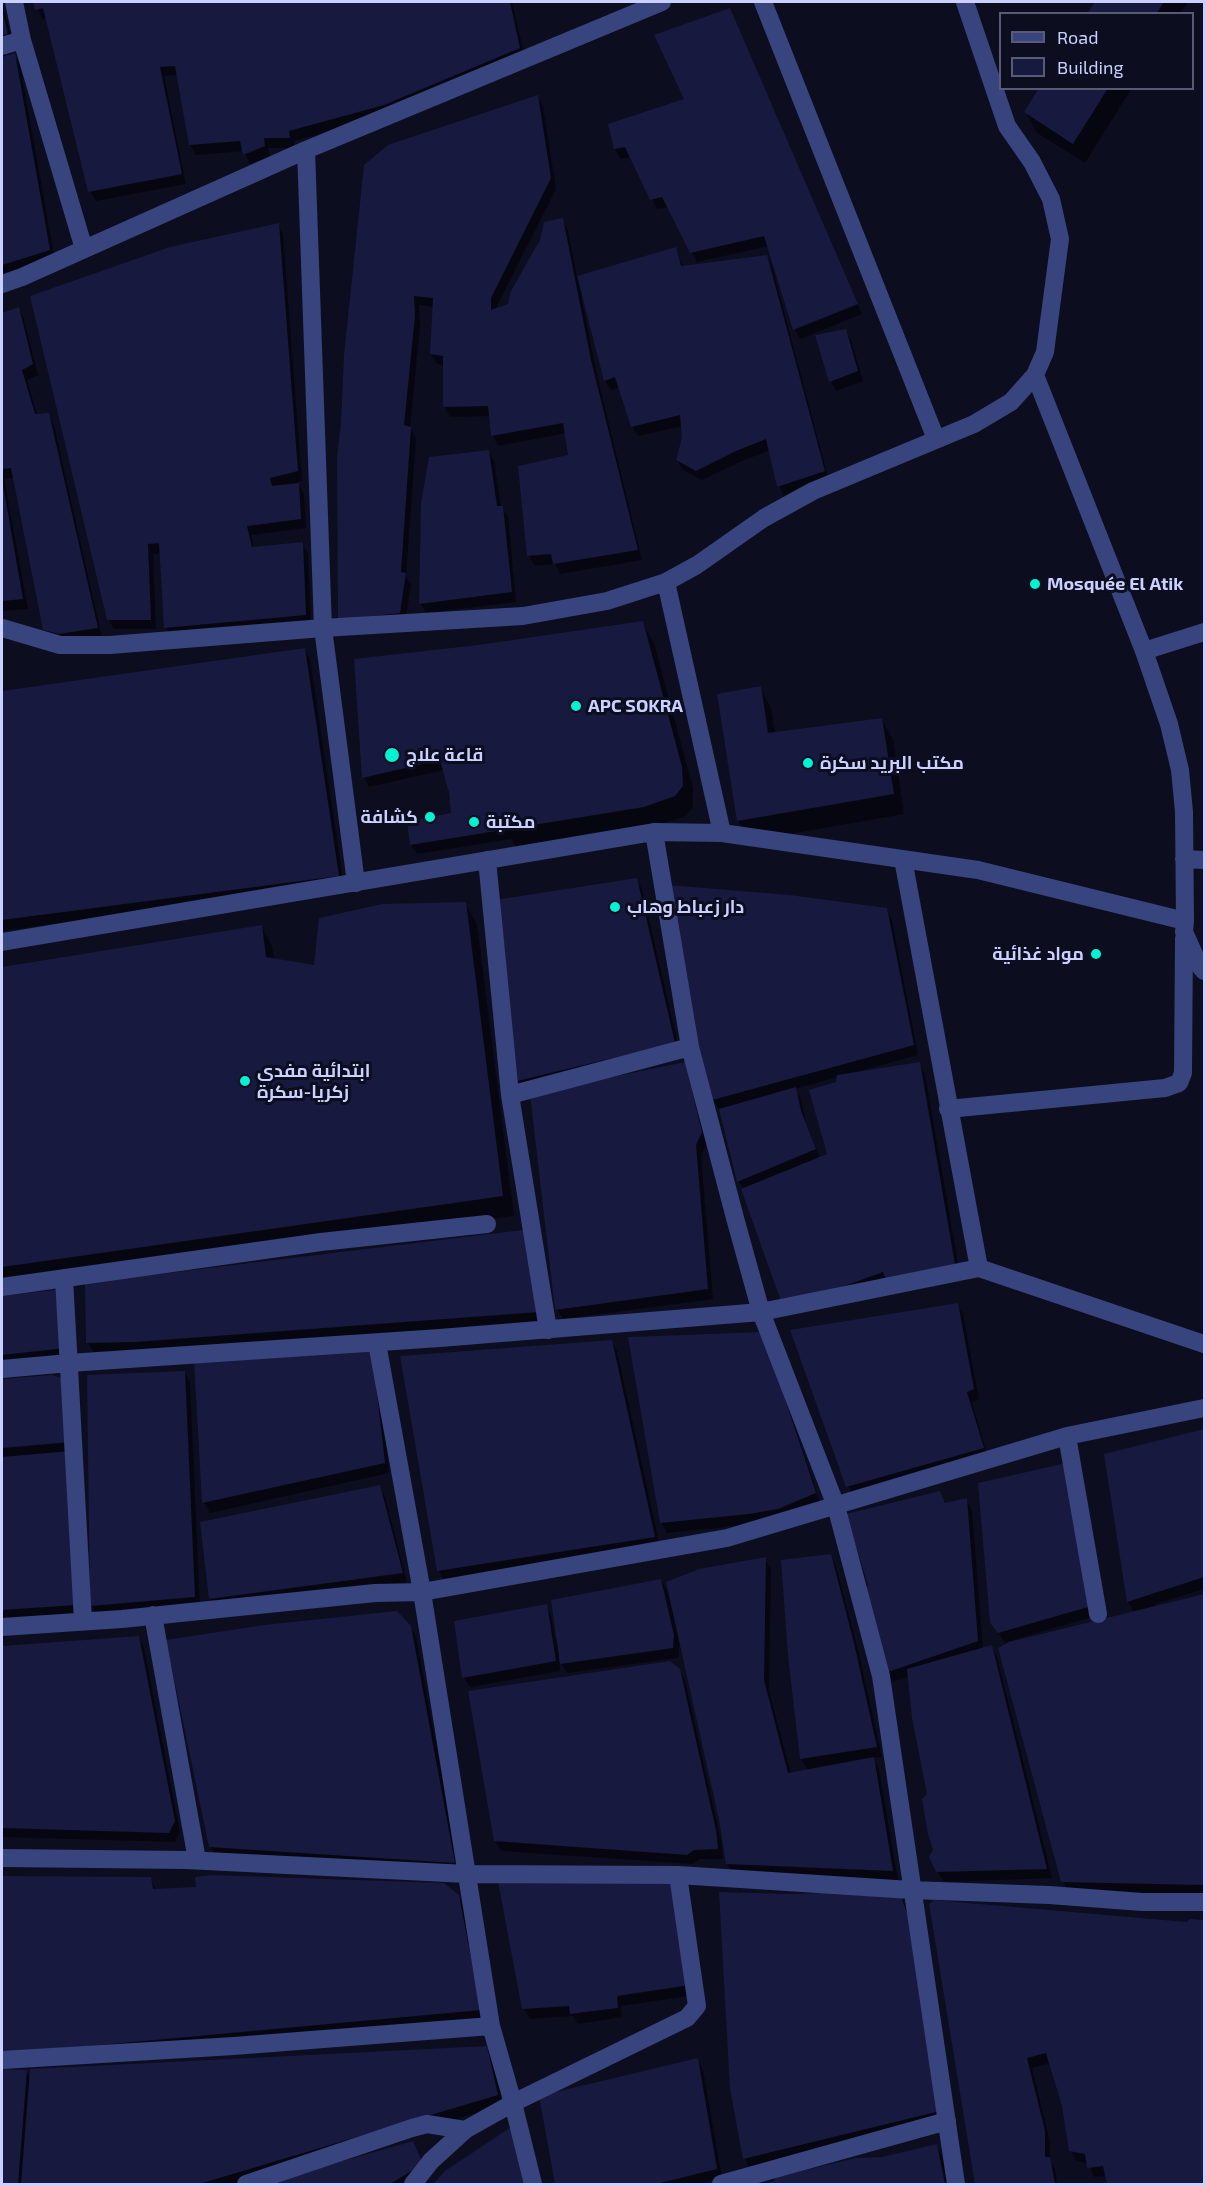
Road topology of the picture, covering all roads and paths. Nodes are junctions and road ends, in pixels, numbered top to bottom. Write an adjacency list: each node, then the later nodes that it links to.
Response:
1 (14, 2): 5 (street)
2 (662, 2): 7 (street)
3 (763, 2): 11 (street)
4 (965, 2): 10 (street)
5 (22, 40): 6 (street); 8 (street)
6 (2, 46)
7 (306, 150): 8 (street); 14 (street)
8 (84, 249): 9 (street)
9 (2, 284)
10 (1035, 375): 11 (street); 16 (street)
11 (936, 439): 12 (street)
12 (666, 582): 14 (street); 18 (street)
13 (2, 628): 14 (street)
14 (323, 628): 23 (street)
15 (1204, 632): 16 (street)
16 (1144, 651): 20 (street)
17 (654, 832): 18 (street); 21 (street); 27 (street)
18 (722, 833): 19 (street)
19 (903, 859): 24 (street); 29 (street)
20 (1184, 859): 22 (street); 24 (street)
21 (487, 860): 23 (street); 28 (street)
22 (1204, 860)
23 (356, 883): 25 (street)
24 (1184, 926): 26 (street); 29 (street)
25 (2, 942)
26 (1204, 971)
27 (690, 1047): 28 (street); 34 (street)
28 (510, 1095): 35 (street)
29 (948, 1109): 31 (street)
30 (487, 1224): 32 (street)
31 (979, 1268): 34 (street); 37 (street)
32 (64, 1278): 33 (street); 38 (street)
33 (2, 1287)
34 (761, 1312): 35 (street); 44 (street)
35 (548, 1330): 36 (street)
36 (377, 1343): 38 (street); 45 (street)
37 (1204, 1344)
38 (69, 1363): 39 (street); 48 (street)
39 (2, 1369)
40 (1204, 1398): 42 (street)
41 (1204, 1408): 42 (street)
42 (1175, 1413): 43 (street)
43 (1067, 1436): 44 (street); 46 (street)
44 (836, 1506): 45 (street); 54 (street)
45 (422, 1592): 47 (street); 52 (street)
46 (1098, 1614)
47 (153, 1616): 48 (street); 51 (street)
48 (83, 1622): 49 (street)
49 (2, 1627)
50 (2, 1858): 51 (street)
51 (197, 1860): 52 (street)
52 (467, 1874): 53 (street); 56 (street)
53 (678, 1875): 54 (street); 58 (street)
54 (911, 1890): 55 (street); 59 (street)
55 (1204, 1902)
56 (491, 2026): 57 (street); 58 (street)
57 (2, 2060)
58 (513, 2103): 60 (street); 63 (street)
59 (947, 2121): 64 (street); 65 (street)
60 (465, 2130): 61 (street); 62 (street)
61 (246, 2184)
62 (413, 2184)
63 (532, 2184)
64 (721, 2184)
65 (956, 2184)

